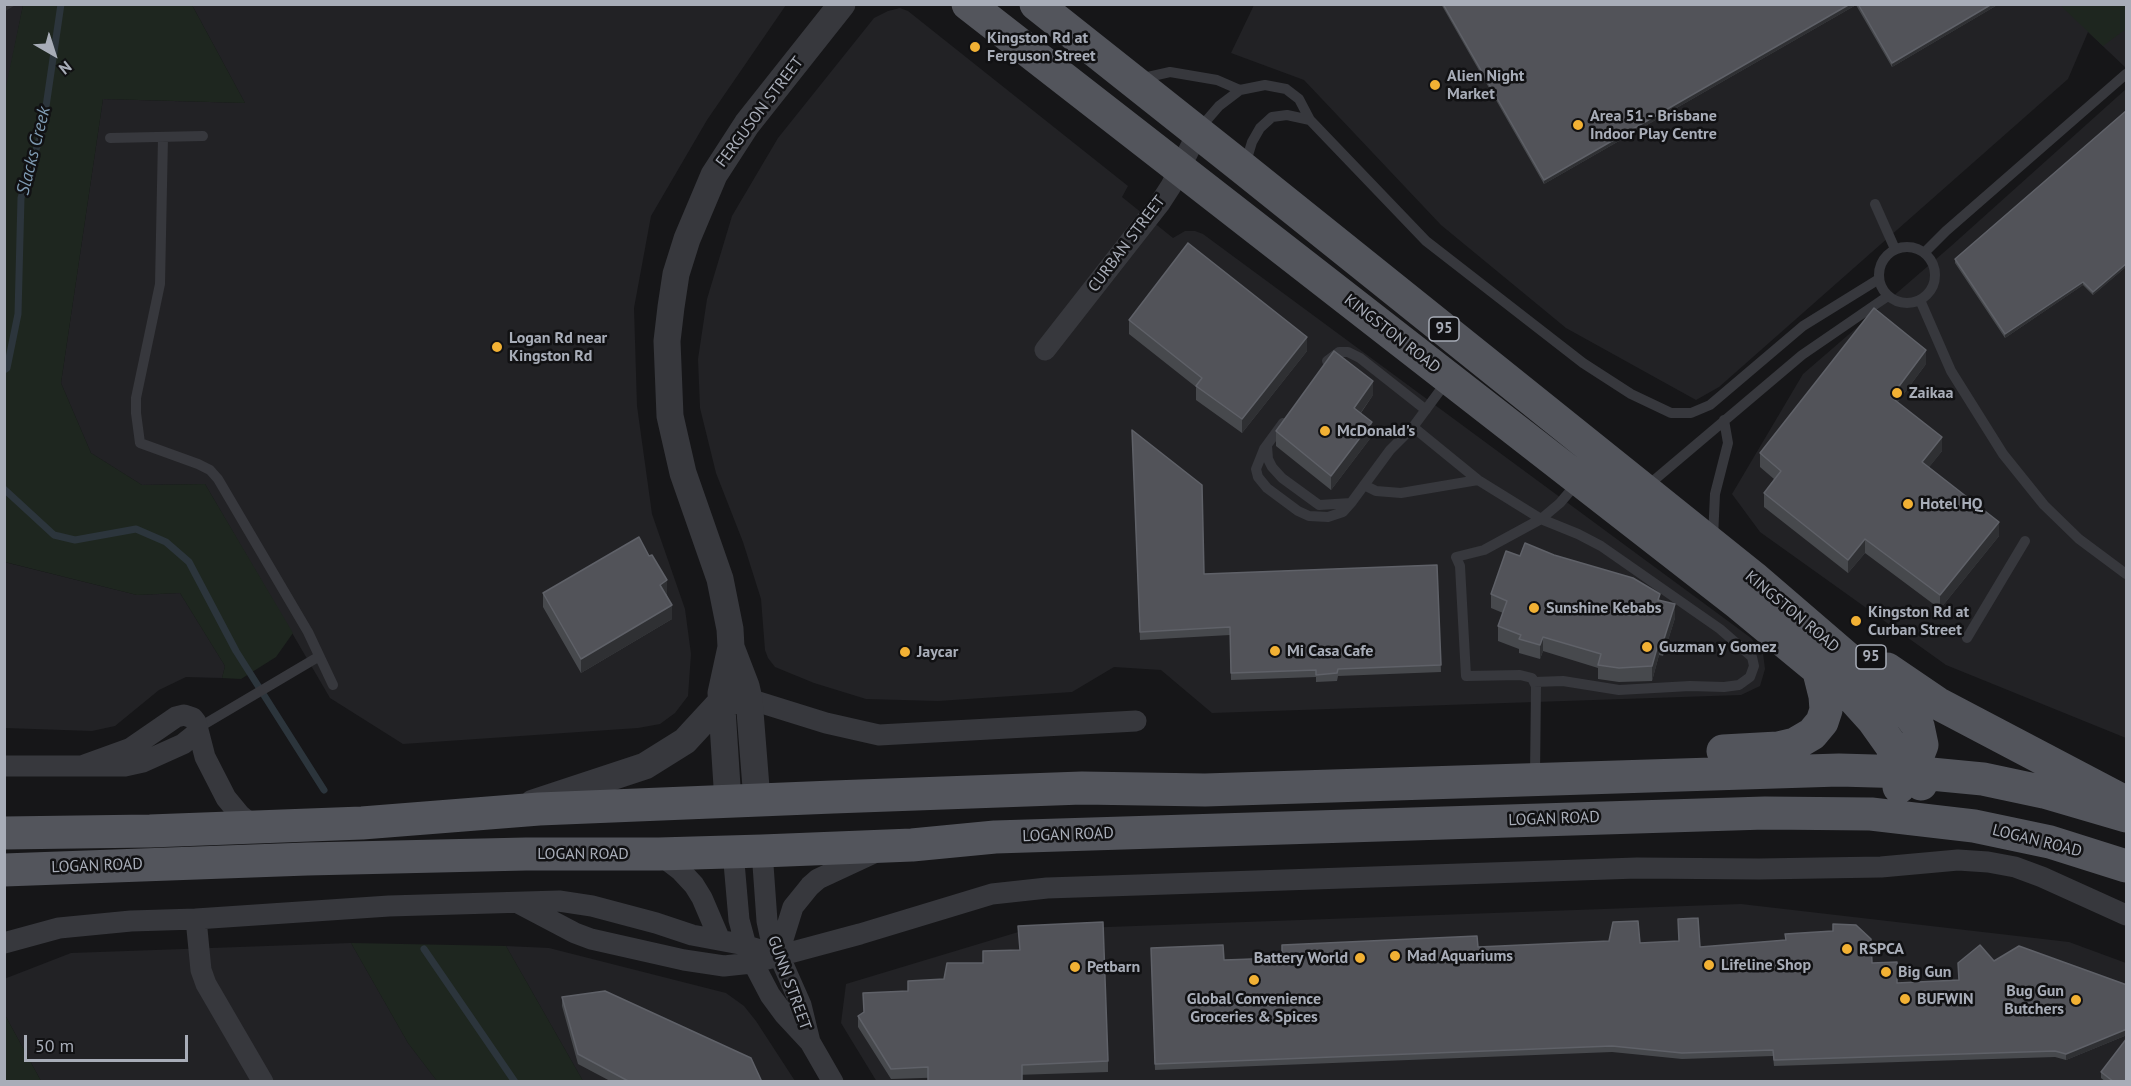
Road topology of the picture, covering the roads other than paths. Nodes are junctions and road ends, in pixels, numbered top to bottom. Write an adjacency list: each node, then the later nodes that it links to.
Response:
1 (842, 4): 39 (street, FERGUSON STREET)
2 (968, 4): 13 (main road, KINGSTON ROAD / 95)
3 (1036, 4): 5 (main road, KINGSTON ROAD / 95)
4 (2127, 75): 16 (lane)
5 (1132, 80): 6 (lane); 8 (main road, KINGSTON ROAD / 95)
6 (1240, 90): 7 (lane); 8 (lane)
7 (1310, 120): 12 (lane); 17 (lane)
8 (1198, 132): 12 (main road, KINGSTON ROAD / 95); 13 (street, CURBAN STREET)
9 (203, 136): 10 (lane)
10 (163, 137): 11 (lane); 40 (lane)
11 (110, 138)
12 (1244, 169): 31 (main road, KINGSTON ROAD / 95)
13 (1180, 170): 20 (street, CURBAN STREET); 22 (main road, KINGSTON ROAD / 95)
14 (1875, 204): 15 (lane)
15 (1895, 249): 16 (lane); 17 (lane)
16 (1925, 252): 19 (lane)
17 (1879, 279): 18 (lane)
18 (1888, 296): 19 (lane); 25 (lane)
19 (1920, 300): 36 (lane)
20 (1045, 350)
21 (1317, 375): 24 (lane)
22 (1449, 379): 24 (lane); 28 (main road, KINGSTON ROAD / 95)
23 (1292, 410): 27 (lane)
24 (1426, 410): 26 (lane)
25 (1724, 420): 31 (lane); 35 (lane)
26 (1413, 427): 29 (lane); 30 (lane)
27 (1267, 446): 32 (lane); 32 (lane)
28 (1580, 478): 31 (main road, KINGSTON ROAD / 95); 33 (lane)
29 (1478, 480): 30 (lane); 33 (lane)
30 (1364, 485): 32 (lane)
31 (1632, 499): 35 (main road, KINGSTON ROAD / 95); 37 (main road, KINGSTON ROAD / 95)
32 (1351, 503)
33 (1541, 519): 37 (lane); 42 (lane)
34 (2025, 541): 38 (lane)
35 (1713, 546): 37 (main road, KINGSTON ROAD / 95)
36 (2127, 574)
37 (1734, 609): 41 (main road, KINGSTON ROAD / 95); 42 (lane); 49 (main road, KINGSTON ROAD / 95); 53 (main road, 95)
38 (1967, 638)
39 (731, 647): 44 (street, FERGUSON STREET); 45 (street, FERGUSON STREET)
40 (318, 657): 43 (lane); 47 (lane)
41 (1818, 668): 49 (main road, KINGSTON ROAD / 95); 50 (main road)
42 (1534, 682): 51 (lane)
43 (333, 686)
44 (749, 699): 45 (street); 46 (street); 52 (street, FERGUSON STREET)
45 (721, 702): 52 (street, FERGUSON STREET); 54 (street)
46 (1136, 722)
47 (198, 730): 48 (street); 58 (street)
48 (4, 766)
49 (1910, 772): 50 (main road, LOGAN ROAD); 55 (main road); 56 (main road, LOGAN ROAD); 57 (main road, 95)
50 (1660, 775): 51 (main road, LOGAN ROAD)
51 (1535, 778): 52 (main road, LOGAN ROAD)
52 (743, 801): 54 (main road, LOGAN ROAD); 61 (main road)
53 (2127, 803)
54 (503, 812): 58 (main road, LOGAN ROAD)
55 (1871, 814): 57 (main road, LOGAN ROAD); 60 (main road, LOGAN ROAD)
56 (2127, 816)
57 (1974, 826): 63 (main road, LOGAN ROAD / 95)
58 (255, 827): 59 (main road, LOGAN ROAD)
59 (4, 833)
60 (888, 846): 61 (main road, LOGAN ROAD); 71 (street)
61 (747, 851): 62 (main road, LOGAN ROAD); 70 (street, GUNN STREET); 71 (street, GUNN STREET)
62 (659, 854): 64 (main road, LOGAN ROAD); 68 (street)
63 (2127, 866)
64 (4, 870)
65 (519, 903): 67 (street); 68 (street); 70 (street)
66 (2127, 915): 71 (street, LOGAN ROAD)
67 (196, 919): 69 (street); 73 (street)
68 (720, 940): 70 (street)
69 (4, 943)
70 (749, 954): 71 (street); 72 (street, GUNN STREET)
71 (778, 955): 72 (street, GUNN STREET)
72 (810, 1042): 74 (street, GUNN STREET)
73 (263, 1082)
74 (833, 1082)

